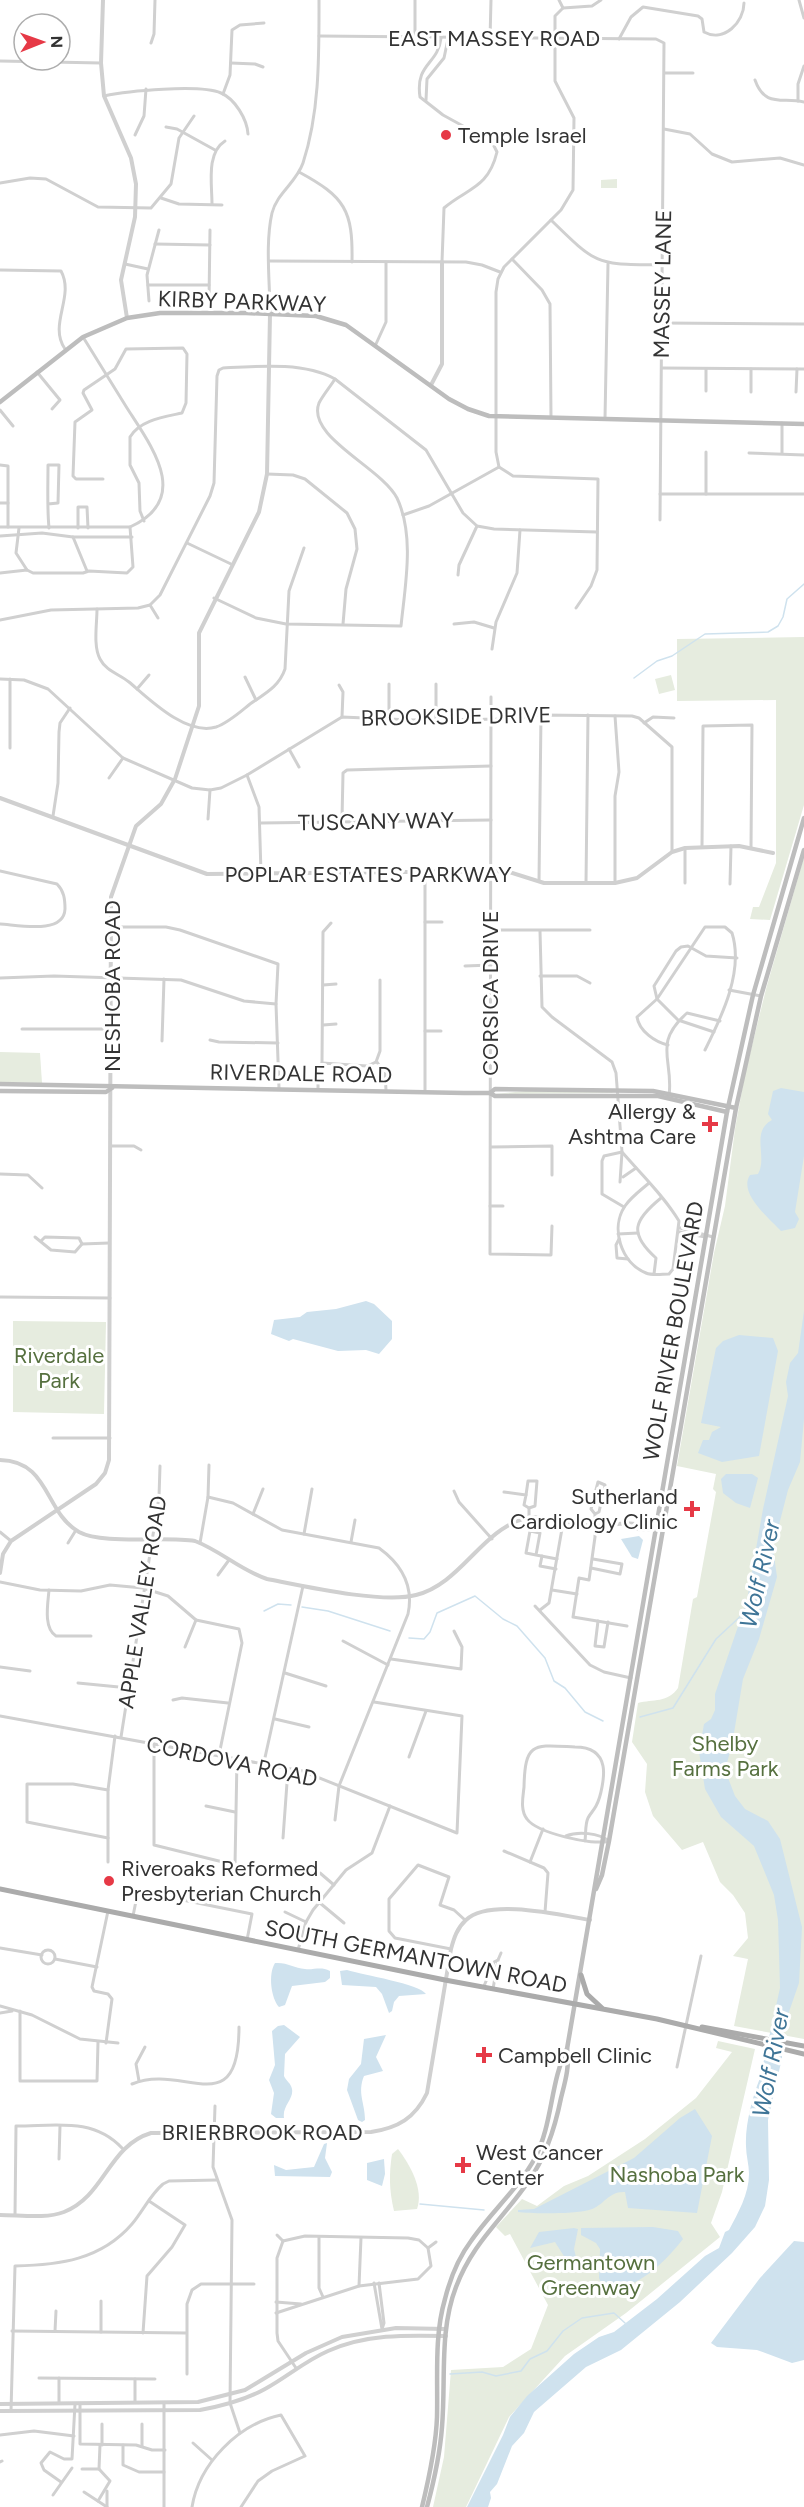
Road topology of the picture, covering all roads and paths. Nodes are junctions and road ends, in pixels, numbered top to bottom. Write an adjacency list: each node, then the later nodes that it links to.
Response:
1 (103, 0): 23 (street)
2 (155, 0): 20 (street)
3 (319, 0): 13 (street)
4 (415, 0): 14 (street)
5 (491, 0): 17 (street)
6 (559, 0): 10 (street)
7 (601, 0): 10 (street)
8 (799, 0): 11 (street)
9 (744, 3): 19 (street)
10 (563, 8): 18 (street)
11 (804, 18)
12 (264, 22): 24 (street)
13 (319, 36): 14 (street, EAST MASSEY ROAD); 45 (street)
14 (415, 38): 15 (street, EAST MASSEY ROAD)
15 (441, 38): 16 (street, EAST MASSEY ROAD); 33 (street)
16 (448, 38): 17 (street, EAST MASSEY ROAD); 33 (street)
17 (490, 39): 18 (street, EAST MASSEY ROAD)
18 (554, 39): 19 (street, EAST MASSEY ROAD); 51 (street)
19 (619, 39): 21 (street, EAST MASSEY ROAD)
20 (151, 43)
21 (665, 47): 27 (street, MASSEY LANE)
22 (0, 61): 23 (street)
23 (101, 63): 32 (street)
24 (231, 63): 26 (street); 31 (street)
25 (804, 66): 34 (street)
26 (263, 67)
27 (665, 73): 28 (street); 38 (street, MASSEY LANE)
28 (693, 73)
29 (755, 80): 34 (street)
30 (146, 90): 31 (street); 32 (street); 41 (street)
31 (223, 94): 40 (street)
32 (104, 96): 50 (street)
33 (426, 100): 60 (street)
34 (798, 100): 35 (street)
35 (804, 102)
36 (194, 116): 39 (street)
37 (166, 127): 39 (street)
38 (664, 129): 44 (street); 63 (street, MASSEY LANE)
39 (182, 132): 43 (street); 47 (street)
40 (248, 134)
41 (135, 135)
42 (225, 141): 43 (street)
43 (215, 150): 48 (street)
44 (804, 165)
45 (299, 172): 57 (street); 58 (street)
46 (0, 183): 50 (street)
47 (161, 198): 48 (street); 50 (street)
48 (212, 204): 49 (street)
49 (222, 205)
50 (136, 210): 61 (street)
51 (552, 220): 56 (street); 62 (street)
52 (159, 230): 54 (street)
53 (210, 230): 55 (street)
54 (155, 244): 55 (street); 64 (street)
55 (210, 245): 68 (street)
56 (512, 259): 66 (street); 95 (street)
57 (270, 261): 58 (street); 71 (street)
58 (352, 262): 59 (street)
59 (386, 262): 60 (street); 76 (street)
60 (442, 262): 66 (street); 87 (street)
61 (123, 264): 64 (street); 72 (street)
62 (609, 264): 63 (street); 96 (street)
63 (662, 265): 73 (street, MASSEY LANE)
64 (148, 269): 67 (street)
65 (0, 270): 77 (street)
66 (500, 272): 94 (street)
67 (147, 285): 68 (street); 69 (street)
68 (209, 285): 70 (street)
69 (149, 301)
70 (209, 301)
71 (270, 314): 72 (main road, KIRBY PARKWAY); 76 (main road, KIRBY PARKWAY); 78 (street, NESHOBA ROAD)
72 (127, 318): 75 (main road, KIRBY PARKWAY)
73 (662, 323): 74 (street); 79 (street, MASSEY LANE)
74 (804, 324)
75 (83, 337): 77 (main road, KIRBY PARKWAY); 85 (street)
76 (376, 344): 87 (main road, KIRBY PARKWAY)
77 (64, 349): 84 (main road, KIRBY PARKWAY)
78 (269, 368): 86 (street); 108 (street, NESHOBA ROAD); 134 (street)
79 (661, 368): 80 (street); 97 (street, MASSEY LANE)
80 (706, 369): 81 (street); 88 (street)
81 (751, 369): 82 (street); 89 (street)
82 (797, 369): 83 (street); 90 (street)
83 (804, 369)
84 (37, 372): 91 (main road, KIRBY PARKWAY); 93 (street)
85 (106, 376): 101 (street); 101 (street); 109 (street)
86 (335, 379): 110 (street); 117 (street)
87 (431, 385): 94 (main road, KIRBY PARKWAY)
88 (706, 391)
89 (751, 392)
90 (796, 392)
91 (0, 402)
92 (0, 410): 100 (street)
93 (52, 410)
94 (496, 418): 95 (main road, KIRBY PARKWAY); 107 (street)
95 (551, 419): 96 (main road, KIRBY PARKWAY)
96 (605, 420): 97 (main road, KIRBY PARKWAY)
97 (661, 422): 98 (main road, KIRBY PARKWAY); 111 (street, MASSEY LANE)
98 (782, 423): 99 (main road, KIRBY PARKWAY); 104 (street)
99 (804, 424)
100 (12, 426)
101 (139, 427): 119 (street); 119 (street)
102 (706, 452): 112 (street)
103 (750, 453): 104 (street)
104 (782, 453): 105 (street)
105 (804, 456)
106 (0, 465): 115 (street)
107 (499, 467): 110 (street); 129 (street)
108 (267, 474): 136 (street, NESHOBA ROAD); 148 (street)
109 (103, 479)
110 (452, 494): 117 (street); 120 (street)
111 (660, 494): 112 (street); 118 (street, MASSEY LANE)
112 (706, 494): 113 (street)
113 (804, 494)
114 (0, 503): 115 (street)
115 (8, 503): 123 (street)
116 (48, 504): 116 (street); 125 (street)
117 (403, 516): 148 (street)
118 (660, 520)
119 (144, 521): 122 (street)
120 (477, 526): 128 (street); 140 (street)
121 (0, 527): 123 (street)
122 (130, 527): 127 (street); 133 (street)
123 (8, 528): 124 (street)
124 (19, 528): 125 (street); 131 (street)
125 (49, 528): 126 (street)
126 (78, 528): 127 (street); 127 (street)
127 (88, 528)
128 (520, 530): 129 (street); 150 (street)
129 (597, 532): 143 (street)
130 (0, 536): 131 (street)
131 (17, 536): 132 (street); 137 (street)
132 (73, 537): 133 (street); 138 (street)
133 (132, 537): 138 (street)
134 (187, 543): 136 (street); 142 (street)
135 (304, 548): 147 (street)
136 (231, 564): 141 (street, NESHOBA ROAD)
137 (27, 570): 138 (street); 139 (street)
138 (87, 571)
139 (0, 573)
140 (458, 575)
141 (214, 598): 147 (street); 172 (street, NESHOBA ROAD)
142 (150, 605): 144 (street); 145 (street)
143 (576, 608)
144 (97, 609): 146 (street); 159 (street)
145 (158, 618)
146 (0, 620)
147 (286, 624): 148 (street); 161 (street)
148 (343, 624)
149 (454, 624): 150 (street)
150 (494, 628): 151 (street)
151 (492, 650)
152 (149, 675): 159 (street)
153 (244, 677): 161 (street)
154 (0, 679): 155 (street)
155 (10, 679): 162 (street); 173 (street)
156 (389, 684): 169 (street)
157 (436, 684): 170 (street)
158 (339, 685): 166 (street)
159 (137, 689): 172 (street)
160 (491, 697): 168 (street, CORSICA DRIVE)
161 (256, 700): 172 (street)
162 (70, 708): 175 (street); 183 (street)
163 (541, 715): 164 (street, BROOKSIDE DRIVE); 168 (street, BROOKSIDE DRIVE); 202 (street)
164 (588, 715): 165 (street, BROOKSIDE DRIVE); 203 (street)
165 (615, 716): 171 (street, BROOKSIDE DRIVE); 204 (street)
166 (342, 717): 169 (street, BROOKSIDE DRIVE); 174 (street, BROOKSIDE DRIVE)
167 (674, 718): 171 (street, BROOKSIDE DRIVE)
168 (491, 719): 170 (street, BROOKSIDE DRIVE); 176 (street, CORSICA DRIVE)
169 (389, 720): 170 (street, BROOKSIDE DRIVE)
170 (436, 720)
171 (644, 723): 195 (street)
172 (193, 725): 180 (street, NESHOBA ROAD)
173 (10, 748)
174 (289, 749): 177 (street); 178 (street, BROOKSIDE DRIVE)
175 (123, 758): 179 (street); 180 (street)
176 (491, 766): 186 (street, CORSICA DRIVE); 187 (street)
177 (299, 767)
178 (247, 775): 181 (street, BROOKSIDE DRIVE); 188 (street)
179 (109, 778)
180 (176, 779): 181 (street); 189 (street, NESHOBA ROAD)
181 (210, 790): 185 (street)
182 (0, 798): 183 (street, POPLAR ESTATES PARKWAY)
183 (53, 816): 189 (street, POPLAR ESTATES PARKWAY)
184 (804, 818): 228 (main road, WOLF RIVER BOULEVARD)
185 (208, 819)
186 (491, 820): 187 (street, TUSCANY WAY); 198 (street, CORSICA DRIVE)
187 (342, 821): 188 (street, TUSCANY WAY)
188 (261, 823): 201 (street)
189 (128, 844): 201 (street, POPLAR ESTATES PARKWAY); 211 (street, NESHOBA ROAD)
190 (730, 846): 191 (street, POPLAR ESTATES PARKWAY); 193 (street, POPLAR ESTATES PARKWAY); 206 (street)
191 (702, 847): 192 (street, POPLAR ESTATES PARKWAY); 193 (street)
192 (685, 848): 195 (street, POPLAR ESTATES PARKWAY); 205 (street)
193 (751, 848): 196 (street, POPLAR ESTATES PARKWAY)
194 (804, 850): 197 (main road, WOLF RIVER BOULEVARD)
195 (672, 852): 204 (street, POPLAR ESTATES PARKWAY)
196 (773, 853)
197 (803, 857): 229 (main road, WOLF RIVER BOULEVARD)
198 (490, 870): 200 (street, POPLAR ESTATES PARKWAY); 202 (street, POPLAR ESTATES PARKWAY); 212 (street, CORSICA DRIVE)
199 (0, 871): 210 (street)
200 (425, 871): 201 (street, POPLAR ESTATES PARKWAY); 208 (street)
201 (261, 873)
202 (539, 882): 203 (street, POPLAR ESTATES PARKWAY)
203 (586, 883): 204 (street, POPLAR ESTATES PARKWAY)
204 (615, 883)
205 (686, 883)
206 (730, 884)
207 (331, 922): 226 (street)
208 (425, 922): 209 (street); 238 (street)
209 (442, 922)
210 (0, 924)
211 (110, 927): 221 (street, NESHOBA ROAD); 231 (street)
212 (491, 930): 214 (street); 217 (street, CORSICA DRIVE)
213 (590, 930): 214 (street)
214 (540, 931): 219 (street)
215 (691, 948): 216 (street); 216 (street); 230 (street); 230 (street)
216 (737, 958): 227 (street)
217 (491, 965): 218 (street); 256 (street, CORSICA DRIVE)
218 (465, 966)
219 (540, 976): 224 (street); 255 (street)
220 (0, 978): 221 (street)
221 (111, 978): 222 (street); 237 (street, NESHOBA ROAD)
222 (164, 979): 231 (street); 242 (street)
223 (380, 980): 246 (street)
224 (590, 983)
225 (336, 984): 226 (street)
226 (323, 985): 234 (street)
227 (729, 990): 228 (street); 233 (street)
228 (753, 995): 229 (street); 259 (main road, WOLF RIVER BOULEVARD)
229 (761, 996): 260 (main road, WOLF RIVER BOULEVARD)
230 (657, 999): 232 (street); 244 (street)
231 (276, 1004): 243 (street)
232 (678, 1020): 233 (street); 240 (street); 244 (street)
233 (720, 1021): 240 (street)
234 (323, 1024): 235 (street); 247 (street)
235 (336, 1024)
236 (22, 1029): 237 (street)
237 (111, 1029): 249 (street, NESHOBA ROAD)
238 (425, 1031): 239 (street); 254 (street)
239 (441, 1031)
240 (714, 1032): 245 (street)
241 (210, 1040): 243 (street)
242 (162, 1041)
243 (278, 1043): 250 (street)
244 (668, 1045): 257 (street)
245 (705, 1050)
246 (376, 1062): 247 (street); 253 (street)
247 (322, 1063): 251 (street)
248 (0, 1084): 249 (main road, RIVERDALE ROAD)
249 (112, 1088): 250 (main road, RIVERDALE ROAD); 252 (main road, RIVERDALE ROAD); 261 (street, NESHOBA ROAD)
250 (279, 1088): 251 (main road, RIVERDALE ROAD)
251 (318, 1089): 253 (main road, RIVERDALE ROAD)
252 (0, 1090)
253 (386, 1090): 254 (main road, RIVERDALE ROAD)
254 (425, 1090): 256 (main road, RIVERDALE ROAD)
255 (616, 1090): 256 (main road, RIVERDALE ROAD); 257 (main road, RIVERDALE ROAD); 258 (street)
256 (490, 1093): 258 (main road, RIVERDALE ROAD); 262 (street, CORSICA DRIVE)
257 (670, 1096): 258 (main road, RIVERDALE ROAD); 259 (main road, RIVERDALE ROAD)
258 (617, 1098): 264 (street)
259 (727, 1109): 260 (main road, RIVERDALE ROAD); 280 (main road, WOLF RIVER BOULEVARD)
260 (735, 1111): 282 (main road, WOLF RIVER BOULEVARD)
261 (111, 1146): 263 (street); 285 (street, NESHOBA ROAD)
262 (491, 1147): 267 (street); 273 (street, CORSICA DRIVE)
263 (141, 1150)
264 (622, 1152): 265 (street); 268 (street); 275 (street)
265 (636, 1168): 268 (street); 270 (street)
266 (0, 1174): 271 (street)
267 (552, 1175)
268 (622, 1177): 269 (street)
269 (620, 1182)
270 (649, 1183): 272 (street); 275 (street)
271 (42, 1188)
272 (661, 1198): 277 (street); 278 (street)
273 (490, 1206): 274 (street); 276 (street, CORSICA DRIVE)
274 (503, 1206)
275 (624, 1207): 279 (street)
276 (552, 1226)
277 (680, 1230): 280 (street); 288 (street)
278 (638, 1233): 279 (street); 288 (street)
279 (618, 1234): 283 (street)
280 (706, 1235): 282 (street); 312 (main road, WOLF RIVER BOULEVARD)
281 (35, 1237): 284 (street)
282 (713, 1237): 310 (main road, WOLF RIVER BOULEVARD)
283 (619, 1239): 287 (street); 287 (street)
284 (41, 1241): 286 (street); 286 (street)
285 (111, 1243): 286 (street); 290 (street, NESHOBA ROAD)
286 (82, 1244)
287 (628, 1259): 288 (street)
288 (654, 1275)
289 (0, 1297): 290 (street)
290 (110, 1298): 292 (street, NESHOBA ROAD)
291 (53, 1438): 292 (street)
292 (110, 1438): 302 (street, NESHOBA ROAD)
293 (0, 1460): 302 (street)
294 (209, 1465): 301 (street)
295 (160, 1466): 315 (street, APPLE VALLEY ROAD)
296 (263, 1489): 304 (street)
297 (312, 1489): 314 (street)
298 (454, 1491): 316 (street)
299 (504, 1491): 300 (street)
300 (526, 1495): 303 (street); 303 (street)
301 (208, 1497): 304 (street); 320 (street)
302 (58, 1509): 311 (street); 317 (street, NESHOBA ROAD)
303 (529, 1509): 306 (street)
304 (253, 1514): 314 (street)
305 (595, 1514): 305 (street); 309 (street)
306 (529, 1518): 308 (street); 316 (street)
307 (355, 1520): 318 (street)
308 (563, 1523): 309 (street); 323 (street)
309 (594, 1526): 312 (street); 324 (street)
310 (663, 1529): 312 (street); 384 (main road, WOLF RIVER BOULEVARD)
311 (76, 1530): 315 (street); 319 (street)
312 (656, 1530): 352 (main road, WOLF RIVER BOULEVARD)
313 (0, 1532): 317 (street)
314 (304, 1535): 318 (street)
315 (152, 1538): 320 (street); 332 (street, APPLE VALLEY ROAD)
316 (492, 1539): 336 (street)
317 (11, 1541): 328 (street)
318 (351, 1542): 336 (street)
319 (68, 1543)
320 (200, 1544): 325 (street)
321 (536, 1555): 321 (street); 322 (street)
322 (542, 1556): 323 (street); 327 (street)
323 (557, 1559): 327 (street)
324 (592, 1559): 326 (street); 326 (street)
325 (229, 1560): 329 (street); 331 (street)
326 (591, 1568): 335 (street)
327 (556, 1569): 334 (street)
328 (0, 1572)
329 (218, 1575)
330 (0, 1582): 333 (street)
331 (303, 1586): 336 (street); 351 (street)
332 (143, 1588): 333 (street); 339 (street); 355 (street, APPLE VALLEY ROAD)
333 (49, 1590): 344 (street)
334 (552, 1590): 335 (street); 338 (street)
335 (577, 1594): 340 (street)
336 (410, 1597): 347 (street)
337 (535, 1606): 338 (street)
338 (540, 1610): 352 (street)
339 (196, 1620): 346 (street); 358 (street)
340 (597, 1621): 341 (street); 341 (street)
341 (608, 1622): 342 (street)
342 (627, 1626)
343 (454, 1630): 347 (street)
344 (91, 1636)
345 (343, 1641): 348 (street)
346 (185, 1647)
347 (391, 1659): 348 (street)
348 (388, 1665): 357 (street)
349 (0, 1667): 350 (street)
350 (30, 1671)
351 (285, 1673): 354 (street); 361 (street)
352 (631, 1677): 380 (main road, WOLF RIVER BOULEVARD)
353 (78, 1683): 355 (street)
354 (326, 1686)
355 (129, 1688): 364 (street, APPLE VALLEY ROAD)
356 (173, 1700): 358 (street)
357 (374, 1702): 359 (street); 371 (street)
358 (228, 1703): 366 (street)
359 (426, 1711): 368 (street); 374 (street, CORDOVA ROAD)
360 (0, 1716): 363 (street, CORDOVA ROAD)
361 (275, 1719): 362 (street); 369 (street)
362 (309, 1727)
363 (115, 1736): 364 (street, CORDOVA ROAD); 372 (street, APPLE VALLEY ROAD)
364 (121, 1737): 365 (street, CORDOVA ROAD)
365 (154, 1744): 366 (street, CORDOVA ROAD); 375 (street)
366 (219, 1755): 367 (street, CORDOVA ROAD)
367 (237, 1758): 369 (street, CORDOVA ROAD); 375 (street)
368 (409, 1758)
369 (264, 1763): 370 (street, CORDOVA ROAD)
370 (288, 1768): 371 (street, CORDOVA ROAD); 382 (street)
371 (339, 1786): 374 (street, CORDOVA ROAD); 376 (street)
372 (108, 1790): 381 (street, APPLE VALLEY ROAD); 381 (street)
373 (206, 1806): 375 (street)
374 (390, 1806): 390 (street)
375 (235, 1812)
376 (335, 1820)
377 (543, 1829): 378 (street); 379 (street); 387 (street)
378 (586, 1834): 379 (street); 380 (street); 383 (street)
379 (566, 1836): 383 (street)
380 (603, 1836): 384 (street); 385 (main road, WOLF RIVER BOULEVARD)
381 (108, 1838): 388 (street, APPLE VALLEY ROAD)
382 (283, 1838)
383 (585, 1840): 385 (street)
384 (609, 1841): 385 (street); 392 (main road, WOLF RIVER BOULEVARD)
385 (601, 1843): 392 (main road, WOLF RIVER BOULEVARD)
386 (504, 1851): 387 (street)
387 (530, 1862): 396 (street)
388 (108, 1863)
389 (320, 1873): 390 (street)
390 (334, 1885): 393 (street)
391 (0, 1889): 394 (main road, SOUTH GERMANTOWN ROAD)
392 (596, 1892): 399 (main road, WOLF RIVER BOULEVARD)
393 (320, 1903): 400 (street); 401 (street)
394 (108, 1911): 397 (main road, SOUTH GERMANTOWN ROAD); 411 (street)
395 (285, 1912): 400 (street)
396 (545, 1912): 398 (street); 399 (street)
397 (133, 1916): 402 (main road, SOUTH GERMANTOWN ROAD); 402 (street)
398 (465, 1920): 404 (street, BRIERBROOK ROAD); 404 (street)
399 (590, 1920): 412 (main road, WOLF RIVER BOULEVARD)
400 (306, 1922): 405 (street)
401 (344, 1923)
402 (247, 1940): 405 (main road, SOUTH GERMANTOWN ROAD)
403 (0, 1948): 407 (street)
404 (452, 1949): 413 (street, BRIERBROOK ROAD)
405 (298, 1950): 413 (main road, SOUTH GERMANTOWN ROAD)
406 (501, 1953): 410 (street)
407 (42, 1955): 409 (street); 409 (street)
408 (701, 1956): 422 (street)
409 (55, 1959): 411 (street)
410 (498, 1960): 414 (street); 415 (street)
411 (97, 1967): 425 (street)
412 (581, 1975): 416 (main road, WOLF RIVER BOULEVARD); 418 (main road)
413 (445, 1980): 414 (main road, SOUTH GERMANTOWN ROAD); 436 (street, BRIERBROOK ROAD)
414 (484, 1987): 415 (main road, SOUTH GERMANTOWN ROAD)
415 (493, 1989): 416 (main road, SOUTH GERMANTOWN ROAD)
416 (576, 2004): 418 (main road, SOUTH GERMANTOWN ROAD); 429 (main road, WOLF RIVER BOULEVARD)
417 (0, 2006): 419 (street)
418 (603, 2009): 422 (main road, SOUTH GERMANTOWN ROAD)
419 (14, 2010): 420 (street); 421 (street)
420 (20, 2011): 424 (street); 424 (street)
421 (0, 2013)
422 (686, 2025): 428 (main road, SOUTH GERMANTOWN ROAD); 430 (main road, SOUTH GERMANTOWN ROAD); 431 (street)
423 (239, 2027): 432 (street)
424 (98, 2042): 425 (street)
425 (106, 2043): 426 (street)
426 (118, 2043)
427 (145, 2046): 432 (street)
428 (804, 2046)
429 (567, 2049): 460 (main road, WOLF RIVER BOULEVARD); 461 (main road, WOLF RIVER BOULEVARD)
430 (804, 2054)
431 (677, 2067)
432 (139, 2081): 433 (street)
433 (132, 2084)
434 (215, 2106): 436 (street)
435 (60, 2126): 437 (street); 438 (street); 442 (street)
436 (214, 2131): 437 (street, BRIERBROOK ROAD); 439 (street)
437 (122, 2148): 442 (street, BRIERBROOK ROAD)
438 (59, 2159)
439 (217, 2180): 440 (street); 450 (street)
440 (149, 2201): 462 (street); 465 (street)
441 (0, 2215): 442 (street, BRIERBROOK ROAD)
442 (15, 2215)
443 (277, 2235): 446 (street)
444 (319, 2237): 445 (street); 446 (street); 453 (street)
445 (360, 2238): 448 (street); 452 (street)
446 (283, 2241): 455 (street)
447 (436, 2242): 448 (street)
448 (428, 2248): 449 (street)
449 (377, 2283): 452 (street); 459 (street)
450 (232, 2284): 451 (street); 466 (street); 477 (street)
451 (254, 2284)
452 (359, 2286): 453 (street)
453 (323, 2297): 456 (street)
454 (101, 2301): 464 (street)
455 (276, 2302): 456 (street); 458 (street)
456 (301, 2304): 458 (street)
457 (56, 2311): 463 (street)
458 (276, 2313): 470 (street)
459 (382, 2329): 460 (street); 467 (street); 470 (street)
460 (439, 2329): 461 (street); 468 (main road, WOLF RIVER BOULEVARD)
461 (446, 2329): 469 (main road, WOLF RIVER BOULEVARD)
462 (12, 2331): 463 (street); 478 (street)
463 (55, 2331): 464 (street)
464 (101, 2332): 465 (street)
465 (143, 2332): 466 (street)
466 (186, 2333): 472 (street)
467 (383, 2336): 468 (street); 471 (street)
468 (439, 2336): 469 (street); 513 (main road, WOLF RIVER BOULEVARD)
469 (446, 2336): 514 (main road, WOLF RIVER BOULEVARD)
470 (291, 2362): 471 (street); 477 (street)
471 (296, 2368): 479 (street)
472 (187, 2374)
473 (39, 2378): 474 (street)
474 (59, 2378): 475 (street); 481 (street)
475 (135, 2379): 476 (street); 483 (street)
476 (155, 2379)
477 (230, 2395): 479 (street); 484 (street)
478 (11, 2403): 480 (street); 481 (street); 486 (street)
479 (230, 2403): 488 (street); 491 (street)
480 (0, 2404)
481 (58, 2404): 482 (street)
482 (77, 2404): 483 (street); 487 (street)
483 (135, 2404): 484 (street)
484 (164, 2404): 488 (street)
485 (0, 2411): 486 (street)
486 (11, 2411): 487 (street)
487 (77, 2412): 488 (street); 493 (street); 495 (street)
488 (164, 2412): 498 (street)
489 (102, 2424): 495 (street)
490 (142, 2424): 497 (street)
491 (240, 2433): 499 (street); 512 (street)
492 (0, 2435): 493 (street)
493 (74, 2436): 504 (street)
494 (193, 2443): 499 (street)
495 (101, 2445): 496 (street); 502 (street)
496 (123, 2445): 497 (street); 503 (street)
497 (142, 2446): 498 (street)
498 (165, 2450): 503 (street)
499 (212, 2460): 511 (street)
500 (72, 2468): 504 (street)
501 (82, 2469): 502 (street)
502 (99, 2469): 505 (street)
503 (164, 2472): 510 (street)
504 (61, 2482): 507 (street)
505 (107, 2489): 508 (street); 509 (street)
506 (84, 2492): 508 (street)
507 (53, 2495)
508 (98, 2501): 509 (street)
509 (107, 2507)
510 (164, 2507)
511 (192, 2507)
512 (241, 2507)
513 (422, 2507)
514 (427, 2507)

